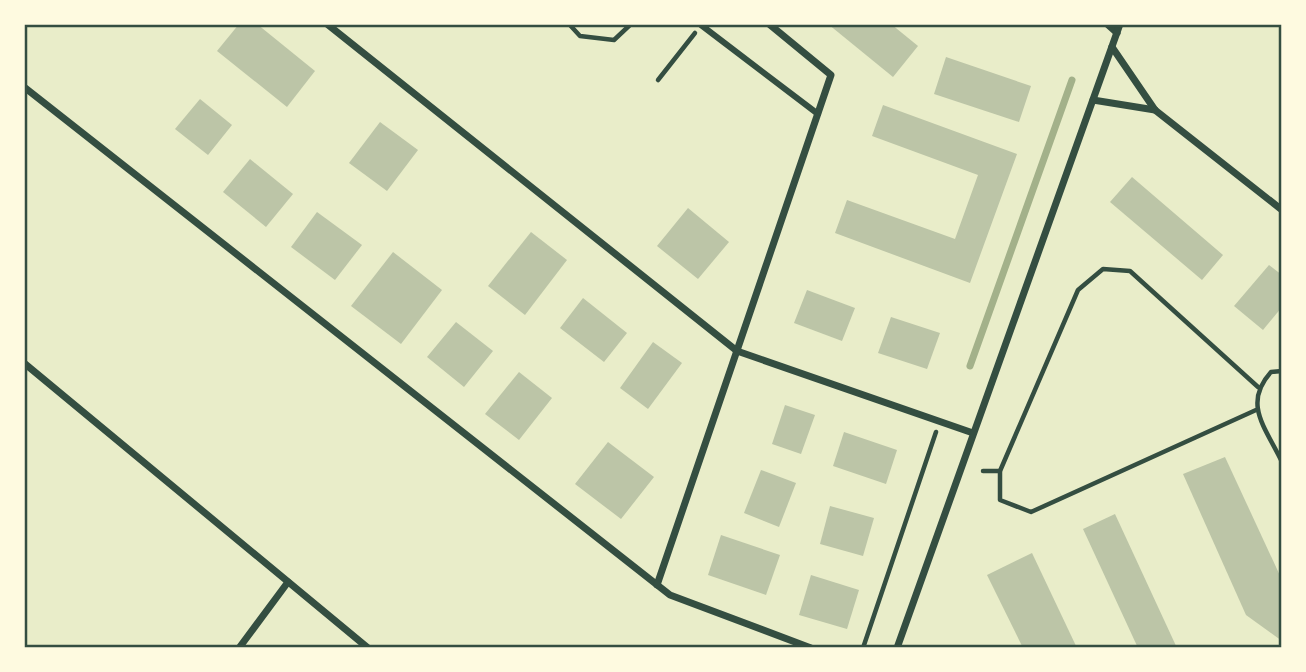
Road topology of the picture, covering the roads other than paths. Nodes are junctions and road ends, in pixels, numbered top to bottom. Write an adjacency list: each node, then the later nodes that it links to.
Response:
1 (327, 24): 13 (street)
2 (769, 24): 11 (street)
3 (1107, 24): 6 (street)
4 (1120, 24): 6 (street)
5 (701, 25): 11 (street)
6 (1116, 33): 7 (street)
7 (1112, 47): 9 (street); 10 (street)
8 (24, 87): 17 (street)
9 (1093, 100): 10 (street); 15 (street)
10 (1155, 110): 12 (street)
11 (818, 114): 13 (street)
12 (1282, 210)
13 (737, 351): 15 (street); 17 (street)
14 (24, 363): 16 (street)
15 (973, 433): 21 (street)
16 (288, 582): 18 (street); 19 (street)
17 (657, 585): 20 (street)
18 (239, 648)
19 (368, 648)
20 (811, 648)
21 (897, 648)

